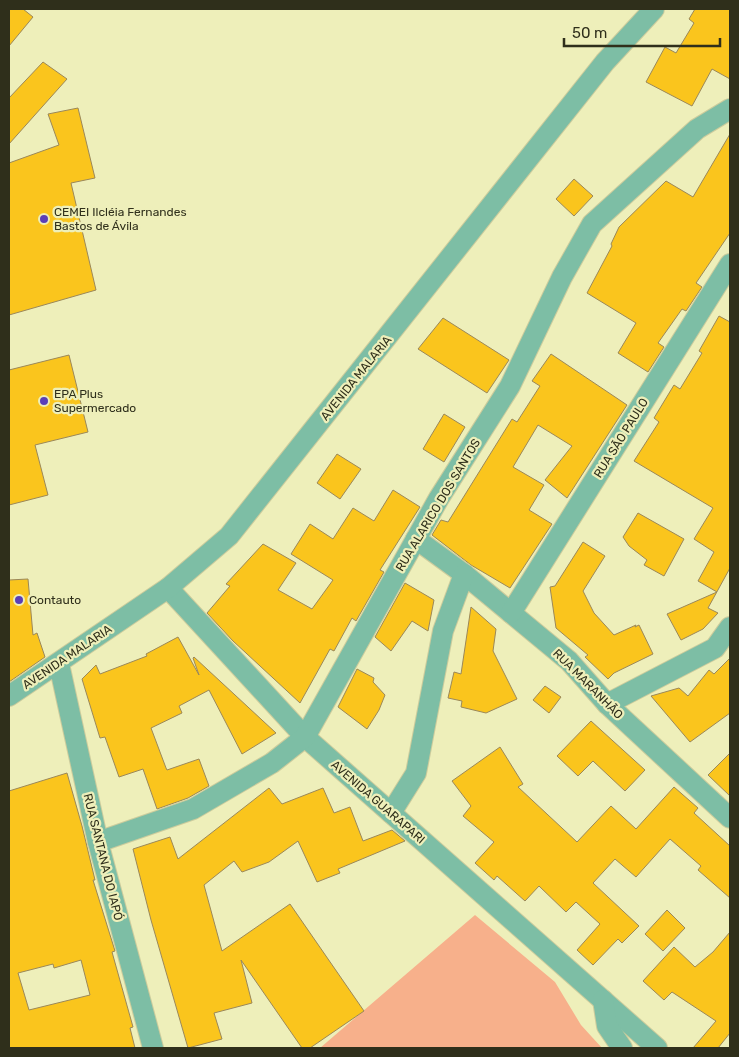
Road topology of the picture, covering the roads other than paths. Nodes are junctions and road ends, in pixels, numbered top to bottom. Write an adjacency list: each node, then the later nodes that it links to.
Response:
1 (654, 9): 6 (street, AVENIDA MALARIA)
2 (730, 109): 4 (street, RUA ALARICO DOS SANTOS)
3 (730, 264): 7 (street, RUA SÃO PAULO)
4 (416, 539): 5 (street, RUA MARANHÃO); 12 (street, RUA ALARICO DOS SANTOS)
5 (464, 574): 7 (street, RUA MARANHÃO); 13 (street)
6 (168, 588): 9 (street, AVENIDA MALARIA); 12 (street, AVENIDA GUARAPARI)
7 (511, 613): 11 (street, RUA MARANHÃO)
8 (730, 627): 11 (street)
9 (58, 664): 10 (street, AVENIDA MALARIA); 15 (street, RUA SANTANA DO IAPÓ)
10 (9, 696)
11 (607, 704): 14 (street, RUA MARANHÃO)
12 (305, 737): 13 (street, AVENIDA GUARAPARI); 15 (street, RUA ALARICO DOS SANTOS)
13 (391, 814): 16 (street, AVENIDA GUARAPARI)
14 (730, 818)
15 (98, 842): 17 (street, RUA SANTANA DO IAPÓ)
16 (603, 1000): 18 (street); 19 (street, AVENIDA GUARAPARI)
17 (153, 1048)
18 (622, 1048)
19 (656, 1048)

